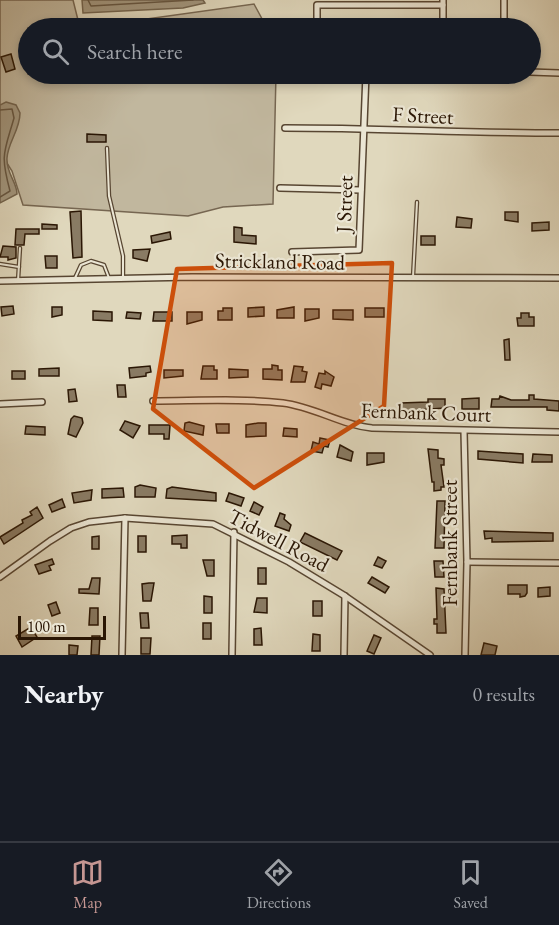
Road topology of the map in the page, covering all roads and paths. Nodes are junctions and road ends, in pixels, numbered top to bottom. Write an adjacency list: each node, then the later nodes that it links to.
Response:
1 (504, 0): 5 (street)
2 (443, 3): 3 (street); 4 (street)
3 (317, 18)
4 (444, 18)
5 (504, 18)
6 (541, 72): 7 (street)
7 (559, 73)
8 (366, 84): 10 (street, J Street)
9 (285, 128): 10 (street, F Street)
10 (364, 128): 11 (street, F Street); 14 (street, J Street)
11 (559, 133)
12 (107, 148): 20 (lane)
13 (280, 188): 14 (street)
14 (361, 190): 17 (street, J Street)
15 (417, 202): 23 (lane)
16 (20, 248): 19 (lane)
17 (292, 252)
18 (0, 264): 19 (lane)
19 (19, 267): 25 (lane)
20 (123, 277): 22 (street, Strickland Road); 23 (street, Strickland Road)
21 (75, 278): 22 (street, Strickland Road); 22 (lane); 25 (street, Strickland Road)
22 (109, 278)
23 (413, 278): 24 (street, Strickland Road)
24 (559, 278)
25 (18, 280): 26 (street, Strickland Road)
26 (0, 281)
27 (153, 401): 30 (street, Fernbank Court)
28 (42, 402): 29 (street)
29 (0, 404)
30 (464, 431): 31 (street, Fernbank Court); 34 (street, Fernbank Street)
31 (559, 432)
32 (124, 518): 33 (street, Tidwell Road); 36 (street, Tidwell Road); 38 (street)
33 (234, 532): 37 (street, Tidwell Road); 39 (street)
34 (467, 562): 35 (street); 42 (street, Fernbank Street)
35 (559, 563)
36 (0, 577)
37 (345, 596): 40 (street); 41 (street, Tidwell Road)
38 (122, 655)
39 (232, 655)
40 (344, 655)
41 (430, 655)
42 (465, 655)

